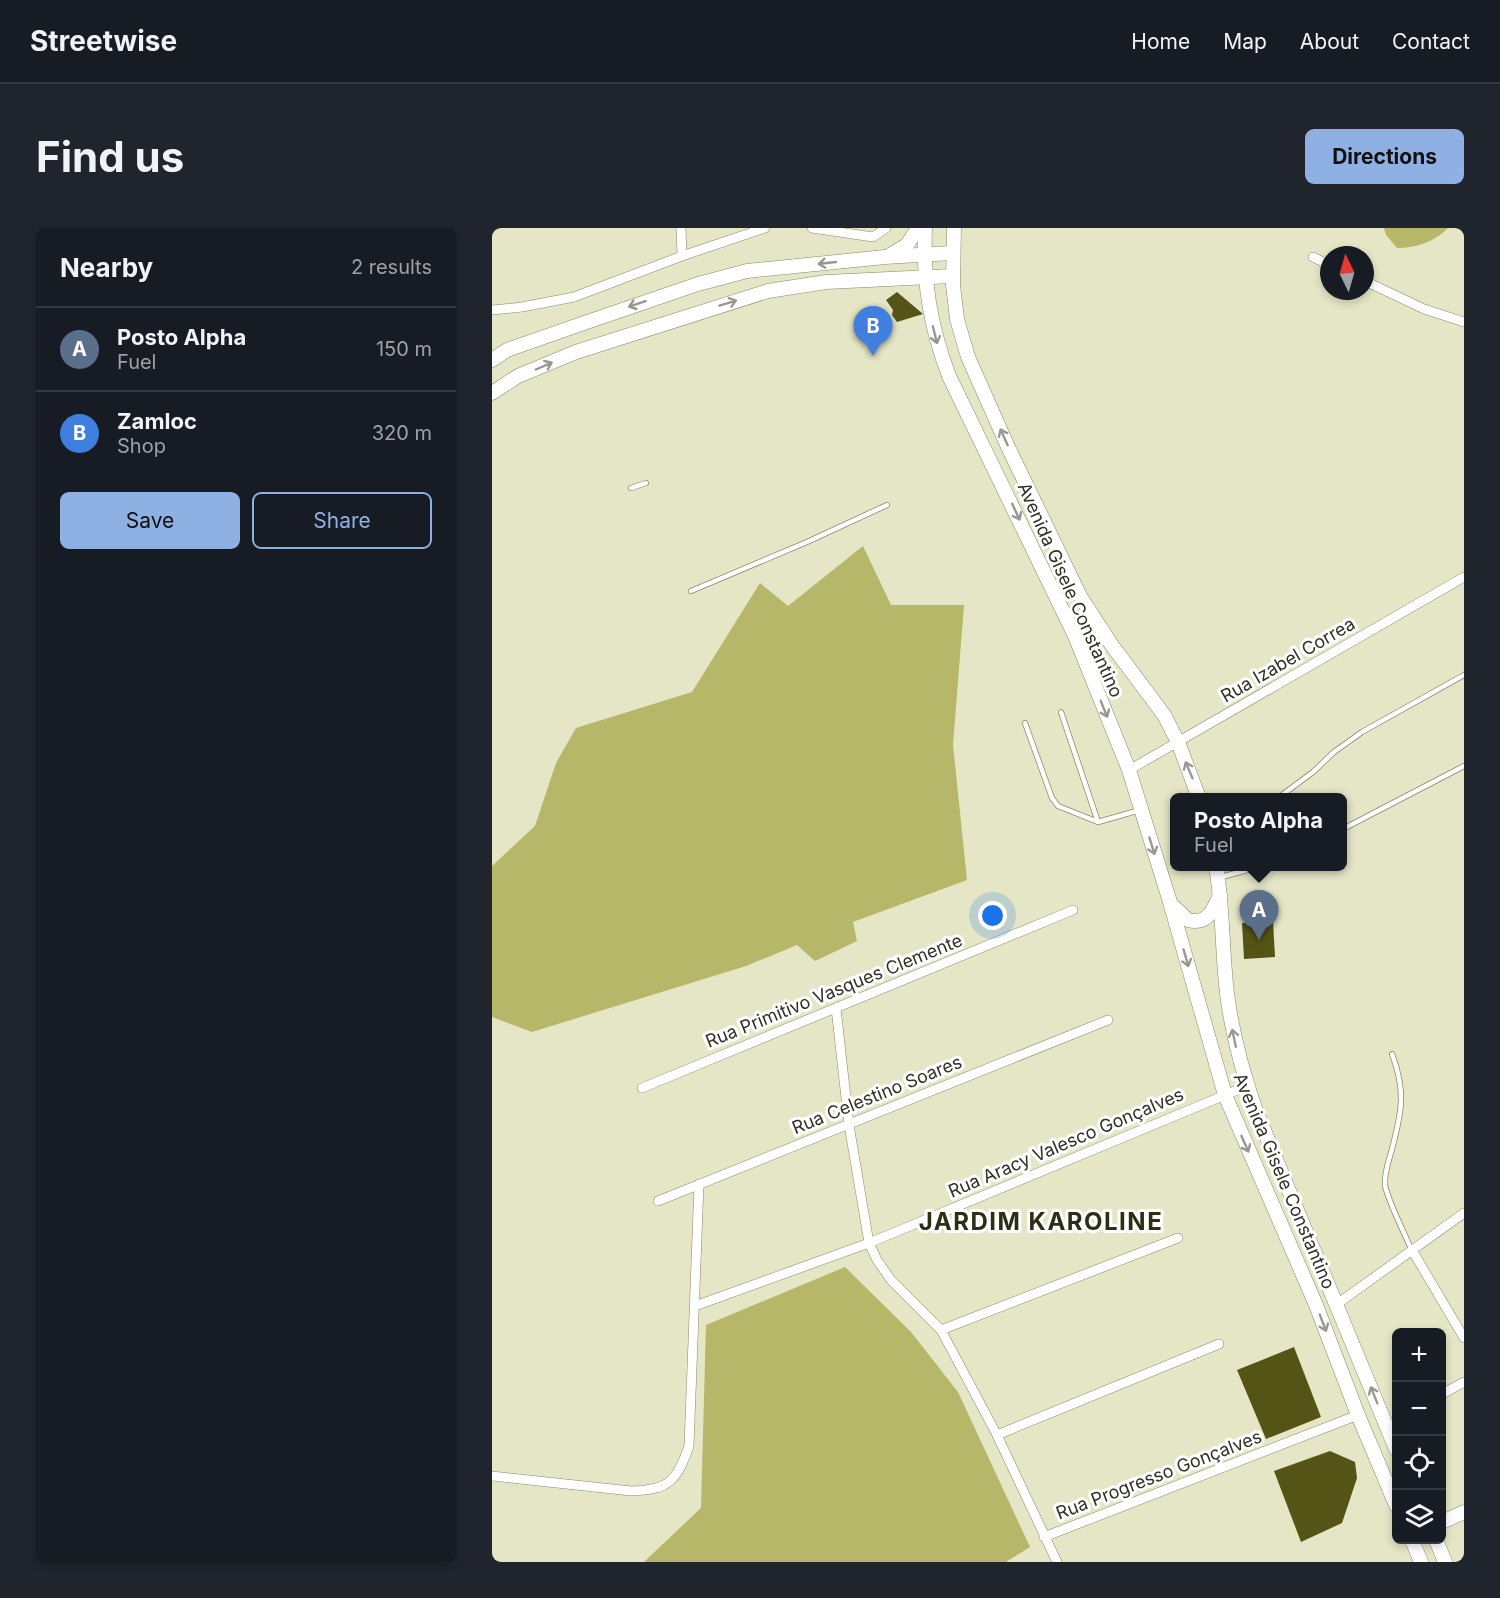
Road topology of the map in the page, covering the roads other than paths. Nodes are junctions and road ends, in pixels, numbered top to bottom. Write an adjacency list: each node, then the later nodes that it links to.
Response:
1 (681, 228): 10 (street)
2 (765, 228): 10 (street)
3 (812, 228): 4 (street)
4 (886, 228)
5 (918, 228): 11 (main road)
6 (925, 228): 9 (main road, Avenida Gisele Constantino)
7 (954, 228): 8 (main road, Avenida Gisele Constantino)
8 (952, 253): 9 (main road); 14 (main road, Avenida Gisele Constantino)
9 (924, 255): 11 (main road); 15 (main road, Avenida Gisele Constantino)
10 (682, 256): 17 (street)
11 (885, 257): 19 (main road, one-way to 19)
12 (1312, 257): 13 (street)
13 (1320, 261)
14 (952, 276): 15 (main road); 29 (main road, Avenida Gisele Constantino, one-way to 14)
15 (924, 278): 20 (main road, one-way to 15); 31 (main road, Avenida Gisele Constantino, one-way to 31)
16 (1374, 286): 18 (street)
17 (492, 310)
18 (1464, 322)
19 (492, 360)
20 (492, 393)
21 (646, 483): 22 (lane)
22 (631, 488)
23 (887, 505): 25 (lane)
24 (1464, 577): 29 (street, Rua Izabel Correa)
25 (691, 591)
26 (1464, 675): 33 (lane)
27 (1061, 712): 35 (lane)
28 (1024, 723): 35 (lane)
29 (1178, 742): 31 (street, Rua Izabel Correa); 32 (main road, Avenida Gisele Constantino, one-way to 29)
30 (1464, 766): 36 (lane)
31 (1128, 770): 34 (main road, Avenida Gisele Constantino)
32 (1197, 793)
33 (1285, 793)
34 (1141, 810): 35 (lane); 39 (main road, Avenida Gisele Constantino, one-way to 39)
35 (1098, 822)
36 (1347, 827)
37 (1217, 872): 38 (main road, Avenida Gisele Constantino)
38 (1221, 894): 39 (main road); 44 (main road, Avenida Gisele Constantino, one-way to 38)
39 (1170, 902): 46 (main road, Avenida Gisele Constantino, one-way to 46)
40 (1073, 910): 41 (street, Rua Primitivo Vasques Clemente)
41 (836, 1008): 45 (street, Rua Primitivo Vasques Clemente); 47 (street, Rua Progresso Gonçalves)
42 (1108, 1020): 47 (street, Rua Celestino Soares)
43 (1392, 1054): 53 (lane)
44 (1247, 1086): 46 (street, Rua Aracy Valesco Gonçalves); 54 (main road, Avenida Gisele Constantino)
45 (642, 1088)
46 (1225, 1095): 52 (street, Rua Aracy Valesco Gonçalves); 61 (main road, Avenida Gisele Constantino, one-way to 61)
47 (849, 1125): 48 (street, Rua Celestino Soares); 52 (street, Rua Progresso Gonçalves)
48 (699, 1184): 49 (street, Rua Celestino Soares); 55 (street)
49 (658, 1201)
50 (1464, 1213): 53 (street)
51 (1178, 1238): 56 (street)
52 (869, 1243): 55 (street, Rua Aracy Valesco Gonçalves); 56 (street, Rua Progresso Gonçalves)
53 (1412, 1250): 54 (street); 57 (street)
54 (1337, 1304): 62 (main road, Avenida Gisele Constantino, one-way to 54)
55 (695, 1306): 65 (street)
56 (941, 1330): 63 (street, Rua Progresso Gonçalves)
57 (1464, 1338)
58 (1219, 1344): 63 (street)
59 (1464, 1382): 60 (street)
60 (1446, 1392)
61 (1358, 1415): 66 (main road, Avenida Gisele Constantino); 69 (street, Rua Progresso Gonçalves)
62 (1391, 1421): 64 (main road, Avenida Gisele Constantino)
63 (997, 1435): 69 (street, Rua Progresso Gonçalves)
64 (1394, 1436)
65 (492, 1476)
66 (1392, 1496)
67 (1464, 1512): 68 (main road)
68 (1446, 1520)
69 (1044, 1537): 72 (street)
70 (1414, 1544): 73 (main road)
71 (1438, 1544): 74 (main road)
72 (1057, 1562)
73 (1421, 1562)
74 (1445, 1562)

